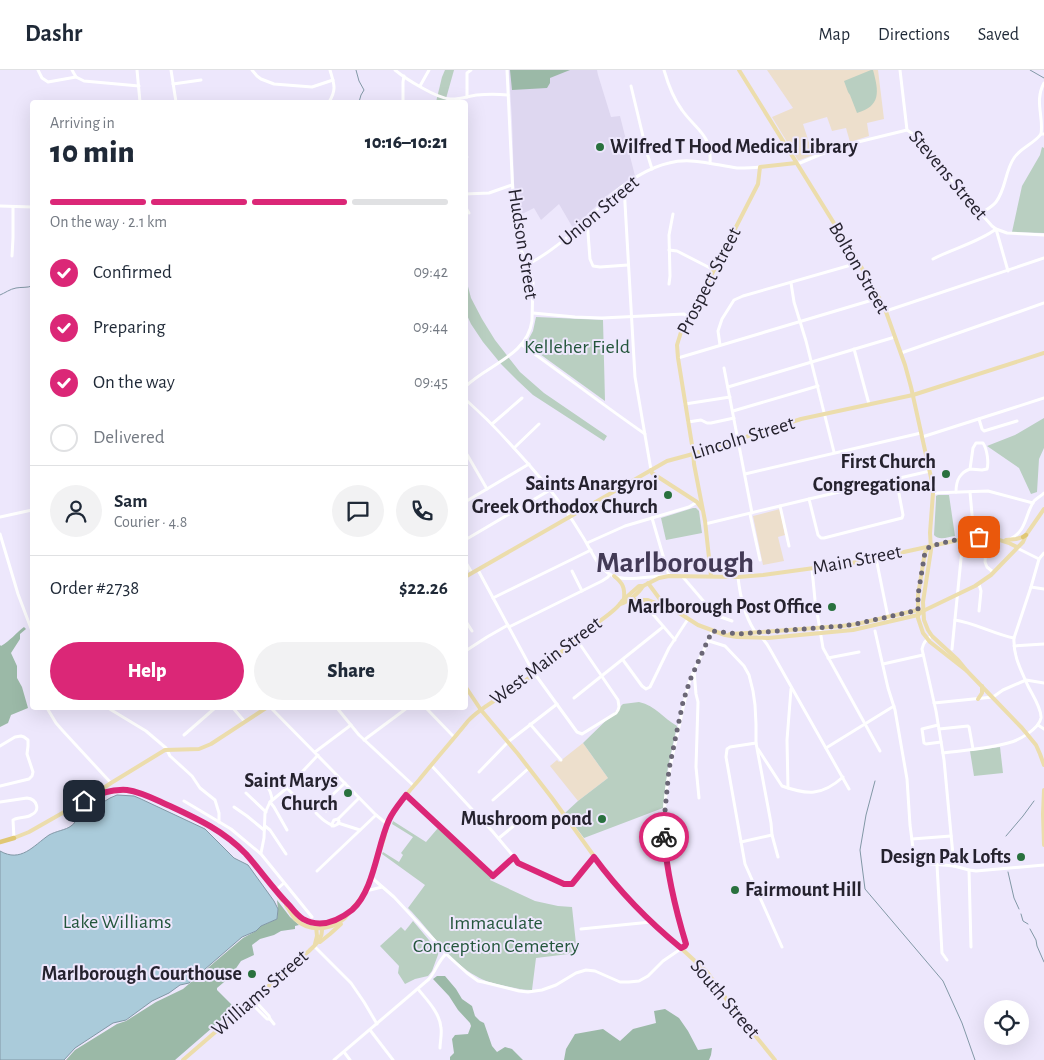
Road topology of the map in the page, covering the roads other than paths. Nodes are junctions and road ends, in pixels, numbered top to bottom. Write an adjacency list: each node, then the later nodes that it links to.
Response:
1 (38, 70): 15 (street)
2 (72, 70): 15 (street)
3 (137, 70): 20 (street)
4 (171, 70): 19 (street)
5 (252, 70): 17 (street)
6 (330, 70): 17 (street)
7 (395, 70): 14 (street)
8 (429, 70): 21 (street)
9 (471, 70): 24 (street)
10 (507, 70): 23 (street, Hudson Street)
11 (664, 70): 32 (street)
12 (739, 70): 31 (main road, Bolton Street)
13 (900, 70): 29 (street, Stevens Street)
14 (404, 76): 21 (street); 28 (street)
15 (76, 77): 20 (street)
16 (201, 80): 19 (street)
17 (333, 80): 27 (street)
18 (1044, 83): 30 (street)
19 (173, 84): 26 (street)
20 (139, 86): 25 (street)
21 (420, 86): 24 (street)
22 (631, 86): 34 (street)
23 (508, 95): 24 (street); 35 (street, Hudson Street)
24 (467, 97)
25 (140, 100)
26 (176, 100)
27 (330, 100)
28 (403, 100)
29 (907, 130): 31 (street, Union Street); 42 (street, Stevens Street)
30 (1042, 134): 42 (street)
31 (796, 162): 33 (main road, Union Street); 50 (main road, Bolton Street)
32 (710, 163): 33 (street, Union Street); 34 (street, Union Street)
33 (760, 167): 53 (main road, Prospect Street)
34 (652, 169): 36 (street, Union Street)
35 (512, 185): 37 (street); 51 (street, Hudson Street)
36 (624, 186): 43 (street, Union Street); 52 (street)
37 (468, 194)
38 (0, 206): 39 (street)
39 (13, 207): 40 (street); 47 (street)
40 (30, 207)
41 (673, 214): 46 (street)
42 (980, 214): 44 (street, Stevens Street)
43 (587, 219): 51 (street, Union Street); 52 (street)
44 (996, 229): 45 (street, Stevens Street); 49 (street); 54 (street)
45 (1044, 235)
46 (669, 250): 53 (street); 56 (street)
47 (12, 256)
48 (1044, 258): 54 (street)
49 (933, 259)
50 (858, 263): 55 (street); 57 (main road, Bolton Street)
51 (527, 264): 60 (street, Hudson Street)
52 (628, 265): 61 (street)
53 (714, 270): 62 (main road, Prospect Street)
54 (1008, 270): 59 (street)
55 (791, 283): 63 (street); 66 (street)
56 (669, 284)
57 (879, 298): 59 (main road, Bolton Street); 63 (street)
58 (1044, 303): 68 (street)
59 (886, 311): 64 (main road, Bolton Street)
60 (533, 314): 61 (street); 65 (street, Hudson Street)
61 (630, 316): 62 (street); 93 (street)
62 (689, 318): 70 (main road, Prospect Street)
63 (800, 322): 66 (street); 71 (street)
64 (895, 337): 67 (street); 68 (main road, Bolton Street)
65 (522, 345): 73 (street, Hudson Street); 93 (street)
66 (720, 345): 70 (street)
67 (854, 349): 71 (street); 82 (street)
68 (901, 353): 76 (main road, Bolton Street)
69 (1044, 353): 76 (main road, Lincoln Street)
70 (678, 358): 81 (main road, Prospect Street)
71 (811, 361): 74 (street); 75 (street)
72 (724, 368): 75 (street)
73 (468, 385)
74 (818, 386): 85 (street); 86 (street)
75 (728, 387): 77 (street)
76 (913, 395): 82 (main road, Lincoln Street); 94 (main road, Bolton Street)
77 (730, 397): 81 (street); 85 (street)
78 (522, 398): 91 (street)
79 (1044, 398): 88 (street)
80 (468, 402): 84 (street)
81 (685, 404): 90 (main road, Prospect Street)
82 (869, 404): 86 (main road, Lincoln Street)
83 (468, 405): 84 (street)
84 (474, 407): 91 (street)
85 (733, 411): 87 (street)
86 (824, 414): 95 (main road, Lincoln Street); 97 (street)
87 (734, 418): 90 (street); 95 (street)
88 (979, 419): 89 (street); 94 (street)
89 (1017, 421)
90 (688, 422): 98 (main road, Prospect Street)
91 (492, 424): 96 (street)
92 (539, 424): 96 (street)
93 (645, 434): 102 (street)
94 (922, 435): 97 (street); 103 (main road, Bolton Street)
95 (738, 439): 98 (main road, Lincoln Street); 104 (street)
96 (514, 448): 100 (street)
97 (834, 452): 104 (street)
98 (693, 454): 102 (main road, Lincoln Street); 119 (main road, Prospect Street)
99 (468, 456): 106 (street)
100 (529, 464): 106 (street); 107 (street)
101 (970, 469): 101 (street); 109 (street)
102 (651, 470): 114 (main road); 121 (main road, Lincoln Street)
103 (930, 471): 105 (street); 108 (main road, Bolton Street)
104 (745, 474): 120 (street)
105 (896, 478): 112 (street); 112 (street)
106 (487, 489): 113 (street)
107 (550, 490): 121 (street); 128 (street)
108 (933, 492): 109 (street); 134 (main road, Bolton Street)
109 (956, 492): 110 (street)
110 (970, 492): 115 (street); 127 (street)
111 (1044, 493): 115 (street)
112 (809, 499): 116 (street)
113 (468, 500)
114 (697, 502): 119 (main road); 123 (street)
115 (1033, 503): 131 (street)
116 (780, 506): 120 (street); 133 (street)
117 (1044, 509): 126 (main road)
118 (30, 510): 122 (street)
119 (702, 510): 124 (main road, Prospect Street)
120 (751, 513): 124 (street); 140 (street)
121 (570, 517): 132 (street); 143 (main road, Lincoln Street)
122 (0, 518)
123 (652, 518): 132 (street); 149 (street)
124 (705, 524): 151 (main road, Prospect Street)
125 (0, 534): 172 (street)
126 (1024, 536): 131 (main road); 135 (main road)
127 (974, 537): 129 (main road, Main Street); 130 (main road, Main Street)
128 (468, 538)
129 (987, 538): 131 (main road, Main Street); 145 (street)
130 (960, 539): 134 (main road, Main Street); 159 (street)
131 (1002, 540): 135 (main road, Main Street)
132 (587, 543): 136 (street)
133 (789, 546)
134 (930, 546): 138 (main road, Main Street); 164 (main road); 166 (main road)
135 (1017, 547): 139 (street, Main Street); 145 (main road)
136 (591, 550): 148 (street); 160 (street)
137 (1044, 553): 139 (street)
138 (876, 558): 142 (main road, Main Street); 168 (street)
139 (1039, 559): 156 (street)
140 (760, 560)
141 (468, 566): 146 (street)
142 (812, 569): 152 (main road, Main Street); 175 (street)
143 (478, 570): 146 (main road, Lincoln Street); 160 (street)
144 (572, 571): 158 (street)
145 (993, 572): 155 (main road)
146 (472, 573): 147 (main road, Lincoln Street)
147 (468, 575)
148 (612, 575): 153 (street); 158 (street); 161 (main road)
149 (669, 576): 150 (main road, Main Street); 153 (street); 154 (main road, West Main Street)
150 (682, 576): 151 (main road, Main Street); 170 (street)
151 (711, 576): 152 (main road, Main Street)
152 (738, 577): 179 (street)
153 (638, 578): 154 (street)
154 (648, 583): 161 (main road, West Main Street); 163 (main road)
155 (978, 584): 159 (main road); 165 (street)
156 (1031, 587): 157 (street); 184 (street)
157 (1044, 589)
158 (582, 591): 173 (street)
159 (958, 596): 164 (main road); 169 (street)
160 (493, 598): 173 (street)
161 (626, 599): 163 (main road); 185 (main road, West Main Street)
162 (645, 605): 174 (street)
163 (671, 608): 167 (main road)
164 (923, 611): 166 (main road); 181 (main road)
165 (980, 611)
166 (918, 613): 168 (main road); 183 (main road)
167 (688, 619): 177 (main road); 186 (street)
168 (888, 619): 175 (main road); 180 (main road)
169 (955, 620): 184 (street); 191 (street)
170 (732, 621)
171 (468, 625): 176 (street)
172 (30, 626)
173 (508, 626): 190 (street); 199 (street)
174 (663, 627): 186 (street); 195 (street)
175 (820, 628): 179 (main road); 180 (street)
176 (472, 631)
177 (712, 631): 179 (main road); 182 (main road); 187 (street)
178 (875, 631): 196 (street)
179 (757, 633): 182 (street)
180 (821, 633): 182 (main road); 194 (street)
181 (932, 636): 183 (street); 198 (main road)
182 (762, 638): 204 (street)
183 (927, 638): 193 (street); 198 (main road)
184 (1014, 638): 189 (street)
185 (577, 640): 199 (main road, West Main Street); 200 (street)
186 (675, 640): 195 (street)
187 (708, 640): 197 (street); 234 (street)
188 (1044, 644): 189 (street)
189 (1014, 646): 201 (street)
190 (468, 649)
191 (952, 649)
192 (858, 652): 194 (street)
193 (923, 655): 196 (street); 209 (street)
194 (828, 658): 224 (street)
195 (623, 660): 200 (street)
196 (883, 664): 211 (street)
197 (694, 670): 263 (street); 316 (street)
198 (967, 671): 203 (main road)
199 (535, 673): 210 (street); 221 (main road, West Main Street)
200 (602, 677): 207 (street); 210 (street)
201 (1026, 680): 202 (street); 206 (street); 226 (street)
202 (1044, 682)
203 (982, 686): 206 (main road); 208 (main road)
204 (792, 687): 238 (street); 256 (street)
205 (468, 690): 221 (main road, South Street)
206 (993, 697): 208 (street); 229 (main road)
207 (574, 698)
208 (978, 699): 209 (street)
209 (934, 703): 227 (street)
210 (557, 704): 223 (street)
211 (894, 706): 224 (street); 287 (street)
212 (48, 710): 251 (street)
213 (111, 710): 240 (street)
214 (212, 710): 230 (street)
215 (235, 710): 222 (street)
216 (263, 710): 222 (main road)
217 (273, 710): 243 (street)
218 (340, 710): 225 (street)
219 (404, 710): 232 (street)
220 (428, 710): 231 (street)
221 (481, 710): 231 (main road, West Main Street); 233 (main road, South Street)
222 (245, 722): 240 (main road)
223 (530, 724): 233 (street); 244 (street)
224 (865, 724): 238 (street); 241 (street)
225 (351, 725): 232 (street); 243 (street)
226 (1038, 725): 228 (street); 229 (street)
227 (939, 727): 235 (street); 235 (street); 239 (street)
228 (1044, 729)
229 (1027, 734): 239 (street); 246 (main road)
230 (184, 736)
231 (454, 737): 245 (main road, West Main Street)
232 (364, 740): 254 (street)
233 (508, 742): 247 (main road, South Street); 248 (street)
234 (756, 742): 237 (street); 289 (street)
235 (941, 742): 242 (street)
236 (0, 746): 253 (street)
237 (757, 748): 256 (street); 283 (street)
238 (826, 748): 249 (street)
239 (973, 748): 242 (street)
240 (167, 750): 251 (main road); 276 (street)
241 (880, 751)
242 (943, 753): 284 (street)
243 (317, 754): 252 (street); 255 (street)
244 (561, 760)
245 (431, 765): 254 (main road, West Main Street); 286 (street)
246 (1044, 766)
247 (529, 768): 265 (street); 294 (main road, South Street)
248 (479, 772)
249 (843, 778): 256 (street); 257 (street)
250 (257, 781): 267 (street)
251 (111, 783): 259 (main road)
252 (345, 783): 262 (street); 264 (street)
253 (0, 786)
254 (414, 786): 261 (main road, West Main Street)
255 (287, 788): 264 (street); 267 (street)
256 (788, 788)
257 (849, 789)
258 (1044, 790): 273 (main road)
259 (103, 793): 285 (main road); 304 (main road)
260 (246, 793): 271 (street)
261 (406, 795): 277 (main road, West Main Street); 293 (street)
262 (359, 798): 274 (street); 275 (street)
263 (699, 798)
264 (319, 800): 270 (street)
265 (493, 800)
266 (184, 801): 276 (street)
267 (271, 801): 271 (street); 281 (street)
268 (0, 802): 285 (street)
269 (234, 808): 280 (street)
270 (326, 811)
271 (266, 812): 279 (street)
272 (316, 813): 275 (street)
273 (1043, 813): 290 (main road)
274 (376, 815): 277 (street); 282 (street)
275 (338, 821): 282 (street)
276 (219, 822): 291 (street)
277 (388, 824): 301 (main road, West Main Street)
278 (516, 824): 286 (street)
279 (265, 826): 280 (street); 292 (street)
280 (265, 830): 291 (street)
281 (287, 830)
282 (360, 830): 300 (street)
283 (772, 835): 289 (street); 295 (street)
284 (951, 836): 287 (street); 298 (street)
285 (14, 838): 288 (highway)
286 (499, 838): 293 (street)
287 (912, 839): 297 (street)
288 (0, 842)
289 (741, 842): 314 (street)
290 (1044, 845)
291 (261, 854): 302 (street)
292 (286, 854)
293 (514, 857): 294 (street)
294 (594, 857): 309 (main road, South Street)
295 (778, 857)
296 (1044, 864): 299 (street)
297 (937, 865): 298 (street); 318 (street)
298 (954, 866): 299 (street)
299 (969, 870): 315 (street)
300 (317, 871)
301 (371, 877): 303 (street); 305 (main road, West Main Street)
302 (284, 883): 304 (street); 307 (street)
303 (382, 887): 305 (street); 317 (street)
304 (275, 891): 310 (main road)
305 (364, 892): 306 (main road, West Main Street)
306 (350, 911): 308 (main road); 311 (main road, West Main Street)
307 (312, 917)
308 (344, 919): 311 (main road); 313 (main road)
309 (651, 922): 312 (street); 316 (main road, South Street)
310 (316, 926): 311 (main road, West Main Street); 313 (main road, Williams Street)
311 (322, 926): 313 (main road, Williams Street)
312 (581, 930)
313 (314, 946): 320 (main road, Williams Street); 322 (street)
314 (782, 947)
315 (971, 947)
316 (681, 948): 317 (street); 330 (main road, South Street)
317 (446, 954): 319 (street)
318 (947, 960)
319 (418, 990): 322 (street); 324 (street)
320 (252, 1000): 321 (street); 326 (main road, Williams Street)
321 (274, 1024)
322 (377, 1024): 323 (street)
323 (370, 1030): 325 (street); 329 (street)
324 (440, 1048)
325 (344, 1052): 327 (street); 328 (street)
326 (183, 1060)
327 (334, 1060)
328 (350, 1060)
329 (393, 1060)
330 (776, 1060)

